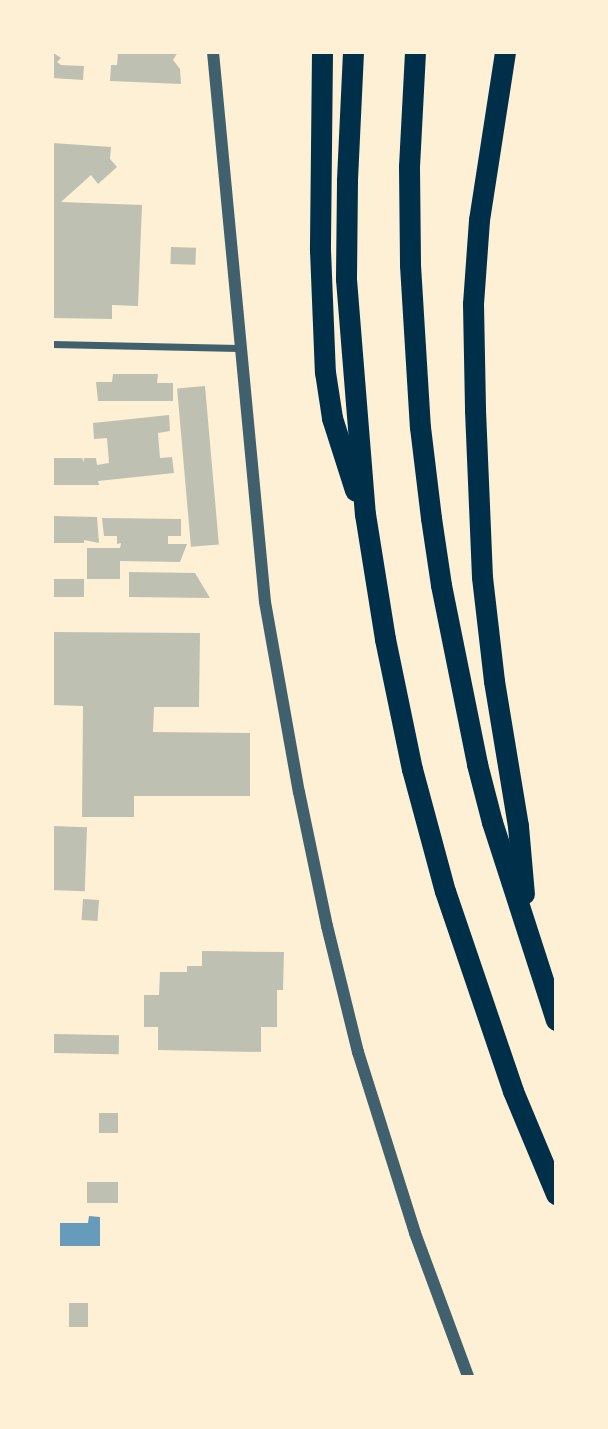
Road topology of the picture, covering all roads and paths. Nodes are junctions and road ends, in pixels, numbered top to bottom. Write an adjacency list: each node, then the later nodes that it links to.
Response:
1 (213, 52): 7 (street)
2 (322, 52): 8 (highway)
3 (353, 52): 8 (highway)
4 (415, 52): 9 (highway)
5 (505, 52): 9 (highway)
6 (52, 344): 7 (street)
7 (239, 348): 12 (street)
8 (365, 514): 11 (highway)
9 (528, 934): 10 (highway)
10 (555, 1020)
11 (555, 1194)
12 (468, 1377)

